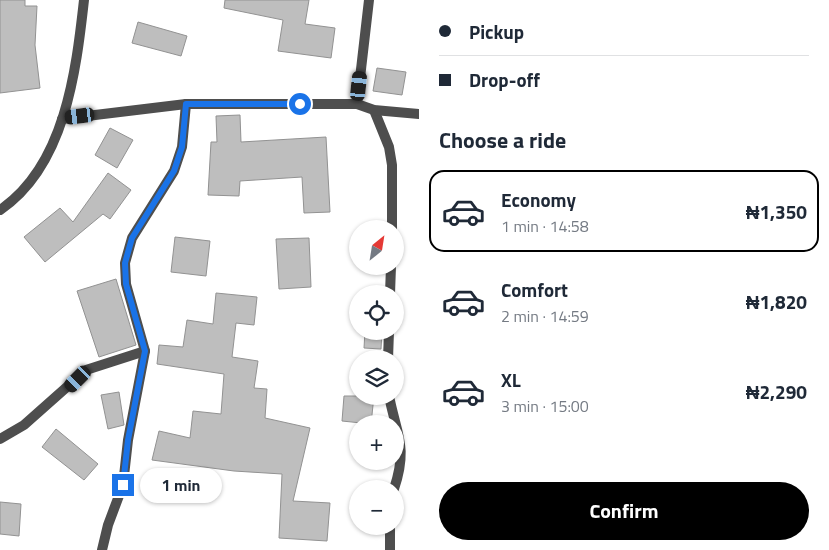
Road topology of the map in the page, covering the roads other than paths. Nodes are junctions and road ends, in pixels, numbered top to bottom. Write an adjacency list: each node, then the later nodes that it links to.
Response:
1 (84, 0): 7 (street)
2 (369, 0): 4 (street)
3 (186, 104): 4 (street); 7 (street); 10 (street)
4 (357, 104): 5 (street)
5 (374, 110): 6 (street); 9 (street)
6 (419, 114)
7 (62, 119): 8 (street)
8 (0, 210)
9 (392, 220)
10 (145, 351): 12 (street); 15 (street)
11 (392, 405): 13 (street)
12 (0, 439)
13 (397, 480)
14 (390, 535): 16 (street)
15 (102, 550)
16 (390, 550)

